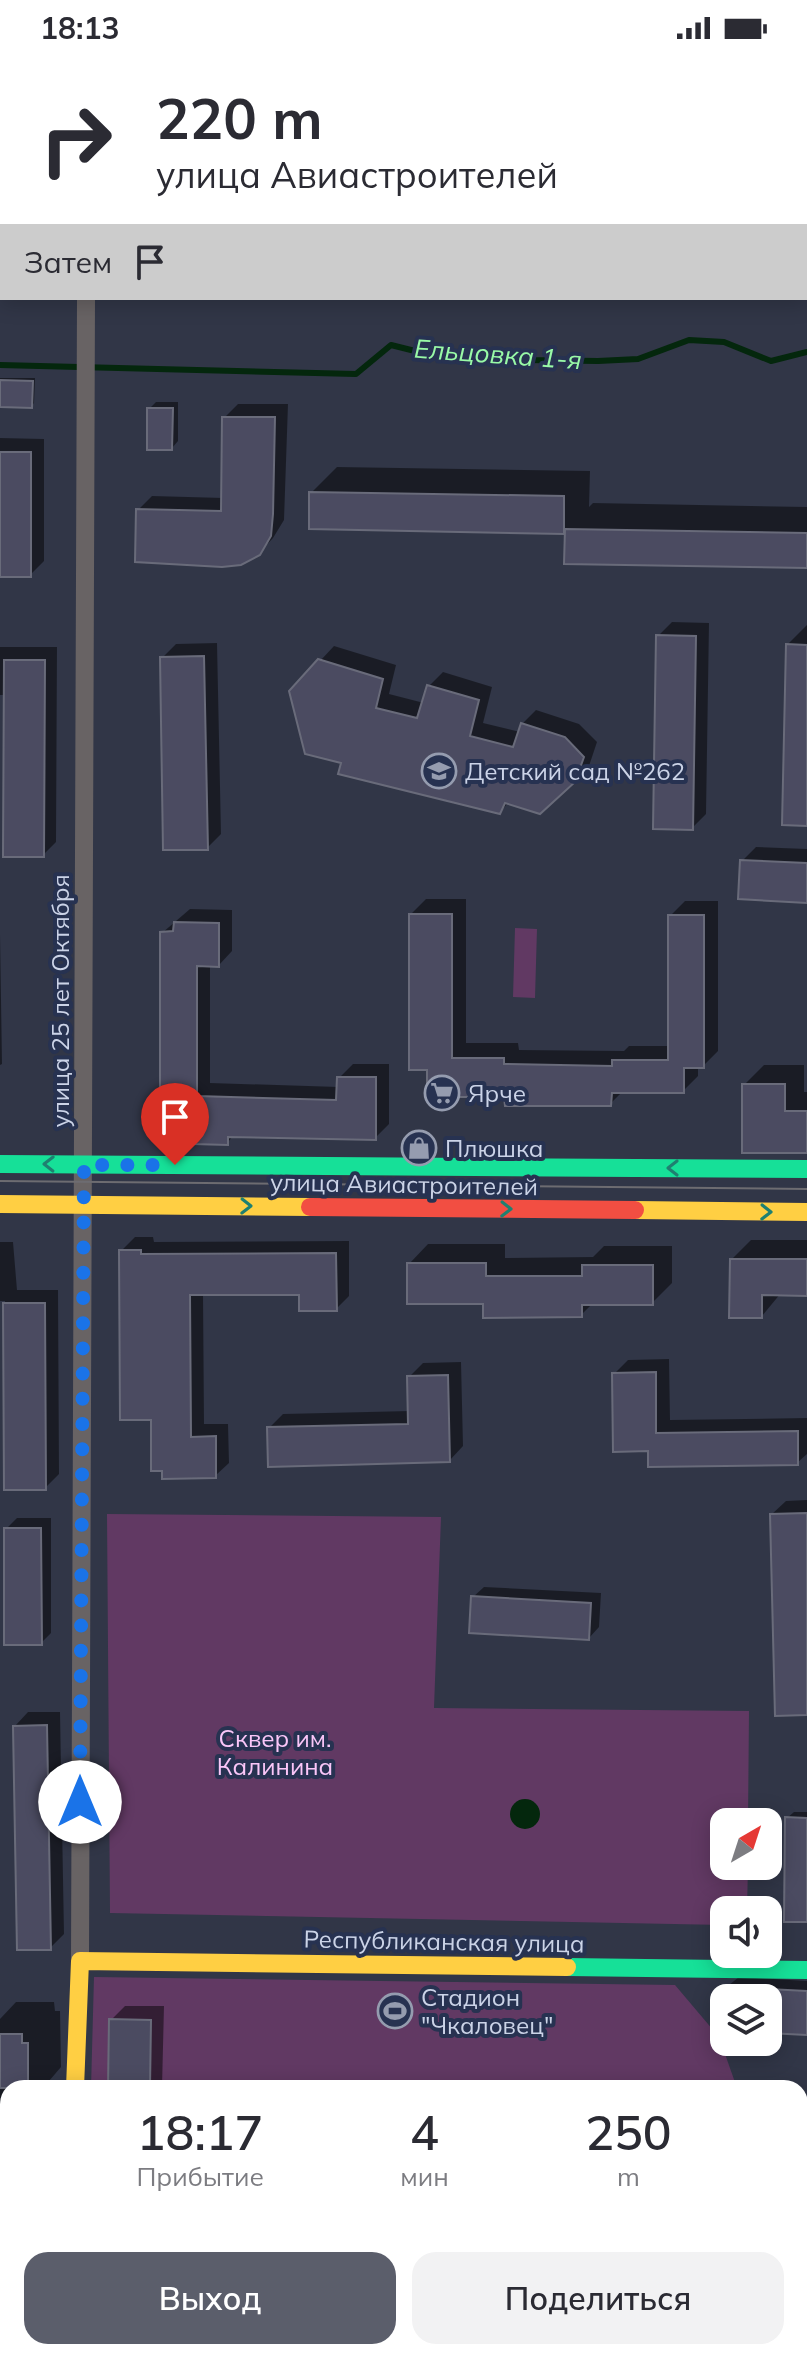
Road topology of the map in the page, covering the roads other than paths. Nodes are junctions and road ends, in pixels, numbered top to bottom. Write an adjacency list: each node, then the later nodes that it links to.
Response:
1 (86, 300): 3 (street, улица 25 лет Октября)
2 (0, 1164): 3 (main road, улица Авиастроителей, one-way to 2)
3 (84, 1165): 4 (main road, улица Авиастроителей, one-way to 3); 6 (street, улица 25 лет Октября)
4 (807, 1169)
5 (0, 1204): 6 (main road, улица Авиастроителей)
6 (84, 1205): 7 (main road, улица Авиастроителей, one-way to 7); 8 (street, улица 25 лет Октября)
7 (807, 1212)
8 (80, 1961): 9 (main road, Республиканская улица); 10 (main road, улица 25 лет Октября)
9 (807, 1970)
10 (75, 2080)

